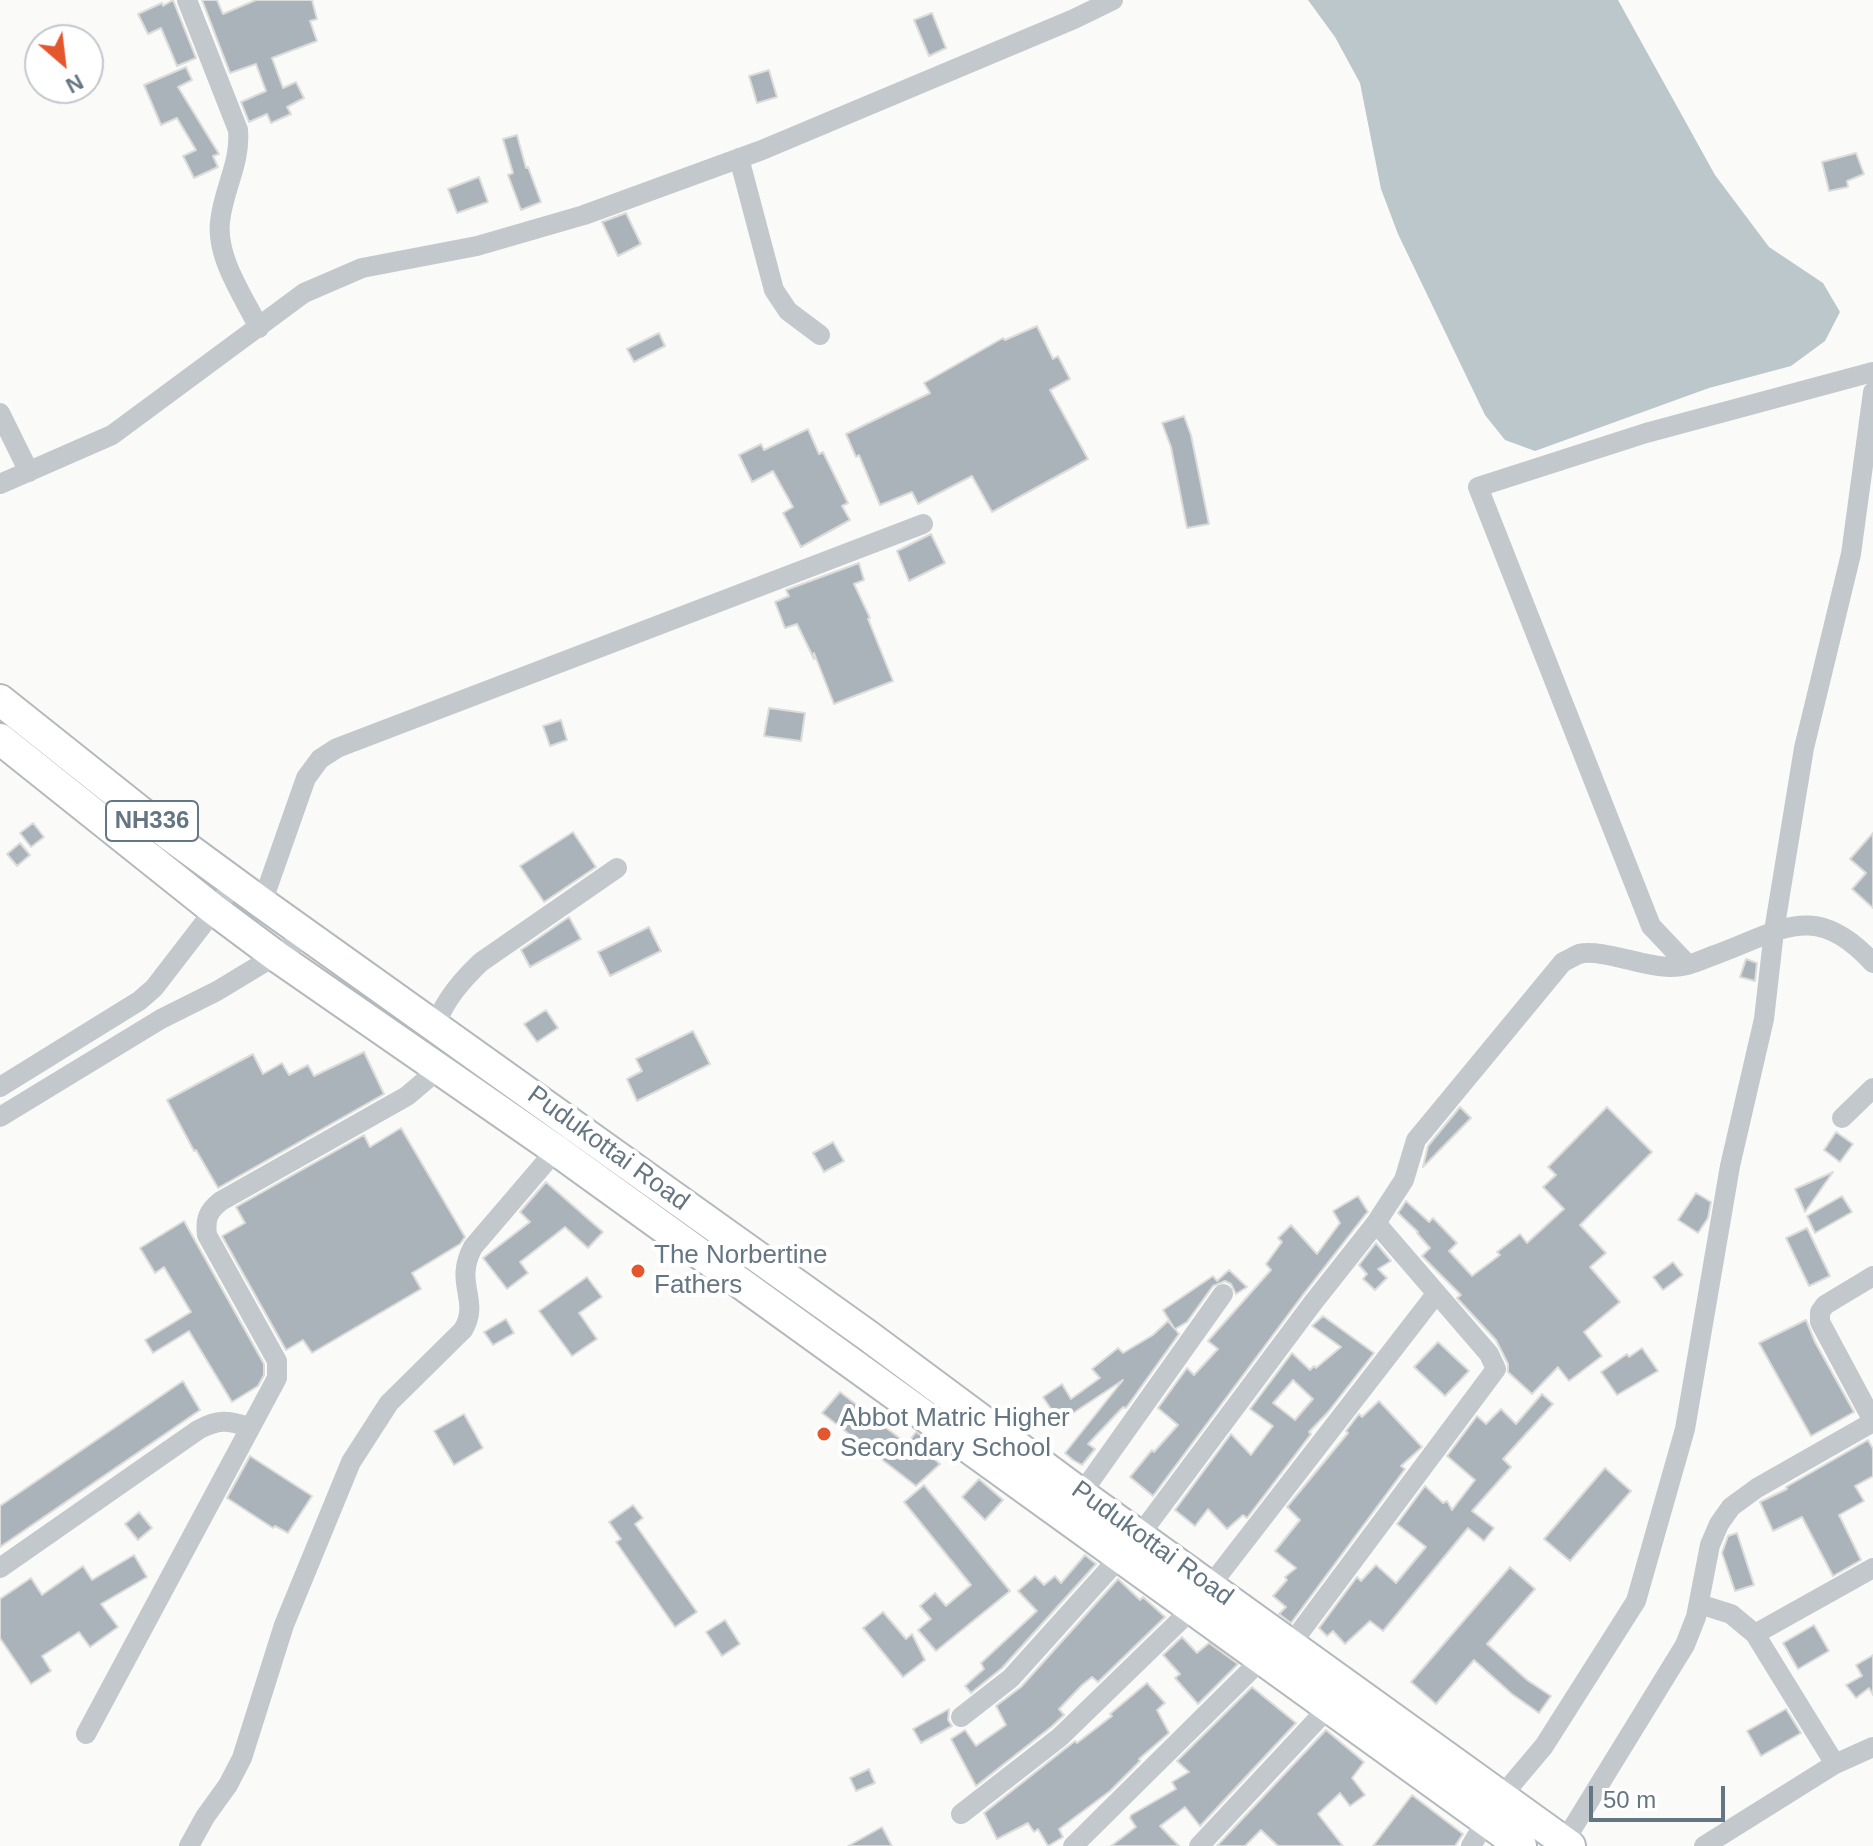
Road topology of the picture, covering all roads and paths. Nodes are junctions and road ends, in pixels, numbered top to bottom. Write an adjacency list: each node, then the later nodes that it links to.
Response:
1 (187, 0): 4 (street)
2 (1113, 0): 3 (street)
3 (739, 158): 4 (street); 5 (street)
4 (259, 328): 9 (street)
5 (820, 335)
6 (1873, 372): 22 (street)
7 (1873, 392): 18 (street)
8 (0, 413): 9 (street)
9 (29, 472): 10 (street)
10 (0, 484)
11 (923, 524): 16 (street)
12 (0, 700): 15 (highway, Pudukottai Road / NH336)
13 (0, 739): 17 (highway, Pudukottai Road / NH336)
14 (617, 868): 23 (street)
15 (235, 883): 16 (highway, Pudukottai Road / NH336); 17 (street)
16 (262, 903): 19 (highway, Pudukottai Road / NH336)
17 (213, 909): 20 (highway, Pudukottai Road / NH336); 25 (street)
18 (1774, 931): 21 (street); 22 (street); 53 (street)
19 (308, 936): 20 (street); 23 (highway, Pudukottai Road / NH336)
20 (276, 956): 24 (highway, Pudukottai Road / NH336); 27 (street)
21 (1872, 959)
22 (1688, 965): 30 (street)
23 (435, 1026): 34 (highway, Pudukottai Road / NH336)
24 (440, 1068): 29 (highway, Pudukottai Road / NH336); 37 (street)
25 (0, 1087)
26 (1873, 1088): 28 (street)
27 (0, 1117)
28 (1842, 1118)
29 (556, 1150): 35 (highway, Pudukottai Road / NH336); 55 (street)
30 (1376, 1223): 33 (street); 39 (street)
31 (1873, 1276): 36 (street)
32 (1223, 1294): 38 (street)
33 (1436, 1294): 42 (street); 45 (street)
34 (867, 1335): 35 (highway); 38 (highway, Pudukottai Road / NH336)
35 (850, 1363): 39 (highway, Pudukottai Road / NH336)
36 (1873, 1422): 43 (street)
37 (249, 1427): 40 (street); 49 (street)
38 (1081, 1494): 39 (highway, Pudukottai Road / NH336)
39 (1130, 1547): 42 (highway, Pudukottai Road / NH336); 48 (street)
40 (0, 1568)
41 (1873, 1568): 44 (street)
42 (1202, 1598): 45 (highway, Pudukottai Road / NH336); 46 (highway, Pudukottai Road / NH336); 52 (street)
43 (1699, 1604): 44 (street); 54 (street)
44 (1755, 1634): 51 (street)
45 (1291, 1644): 53 (highway, Pudukottai Road / NH336)
46 (1262, 1659): 47 (highway, Pudukottai Road / NH336); 56 (street)
47 (1329, 1707): 53 (highway, Pudukottai Road / NH336); 57 (street)
48 (961, 1717)
49 (86, 1734)
50 (1873, 1747): 51 (street)
51 (1835, 1764): 59 (street)
52 (961, 1814)
53 (1486, 1821): 54 (highway, Pudukottai Road / NH336); 58 (highway, Pudukottai Road / NH336)
54 (1567, 1844)
55 (189, 1846)
56 (1073, 1846)
57 (1199, 1846)
58 (1521, 1846)
59 (1704, 1846)

